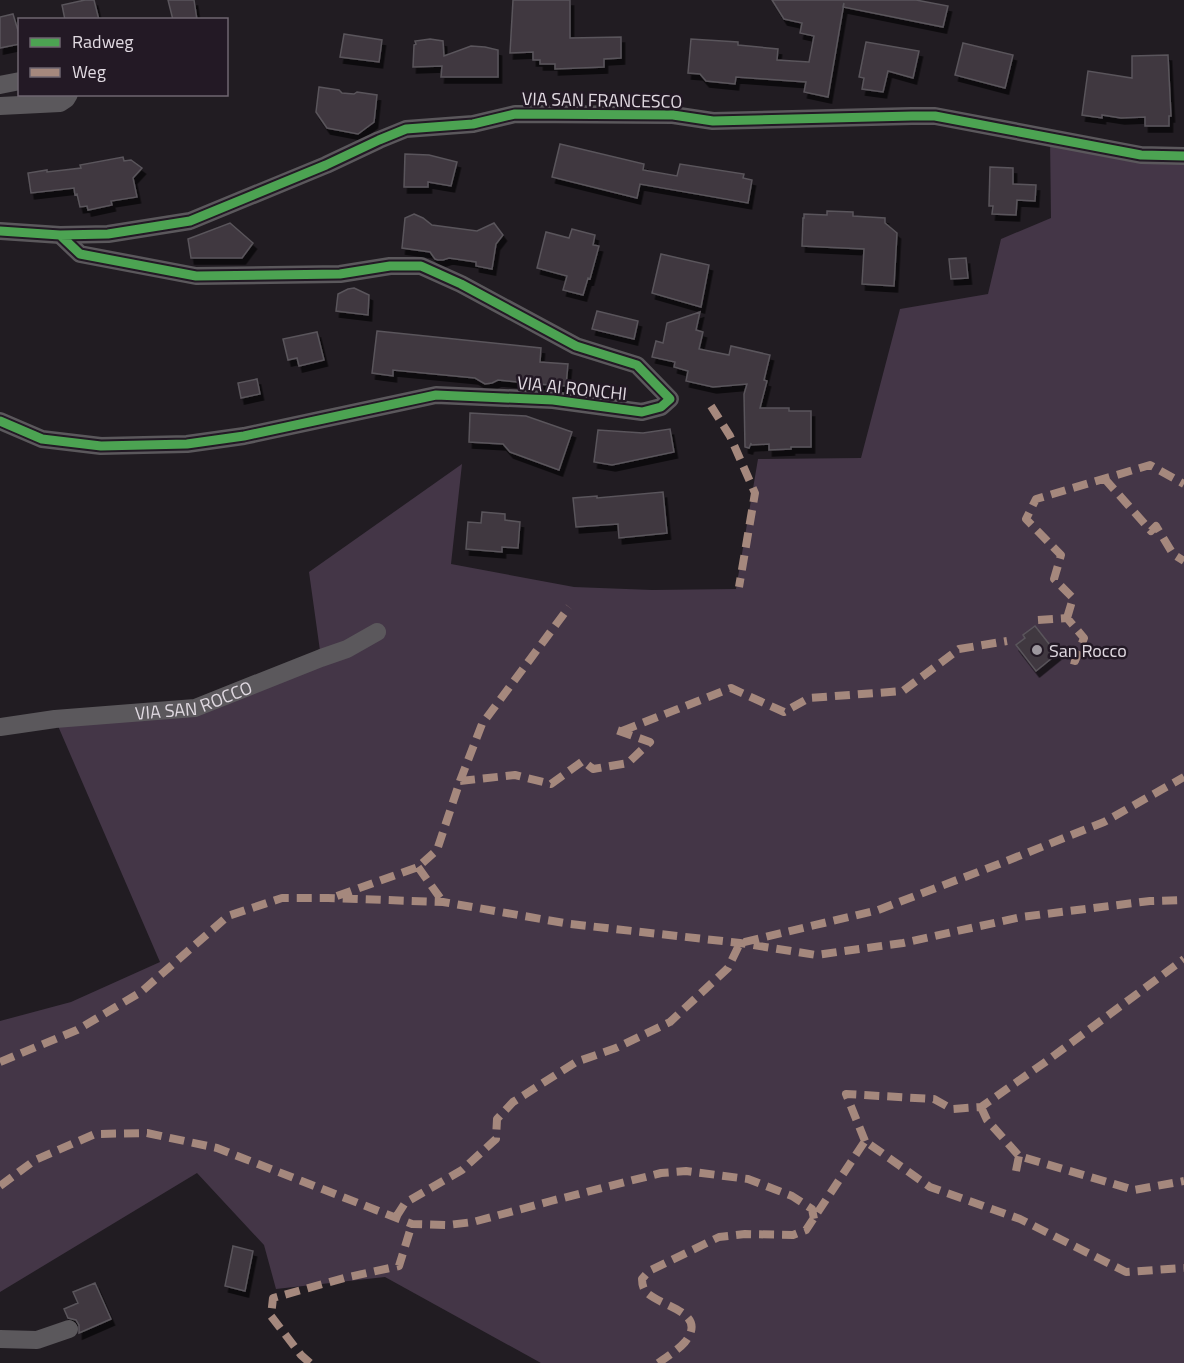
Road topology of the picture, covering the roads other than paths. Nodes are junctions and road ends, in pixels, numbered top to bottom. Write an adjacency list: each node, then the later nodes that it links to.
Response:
1 (18, 81): 2 (street)
2 (0, 85)
3 (68, 96): 4 (street)
4 (0, 105)
5 (1184, 156): 7 (street, VIA SAN FRANCESCO)
6 (0, 231): 7 (street, VIA SAN FRANCESCO)
7 (60, 235): 8 (street, VIA AI RONCHI)
8 (0, 421)
9 (377, 632): 10 (street, VIA SAN ROCCO)
10 (0, 727)
11 (69, 1329): 12 (street)
12 (0, 1339)

